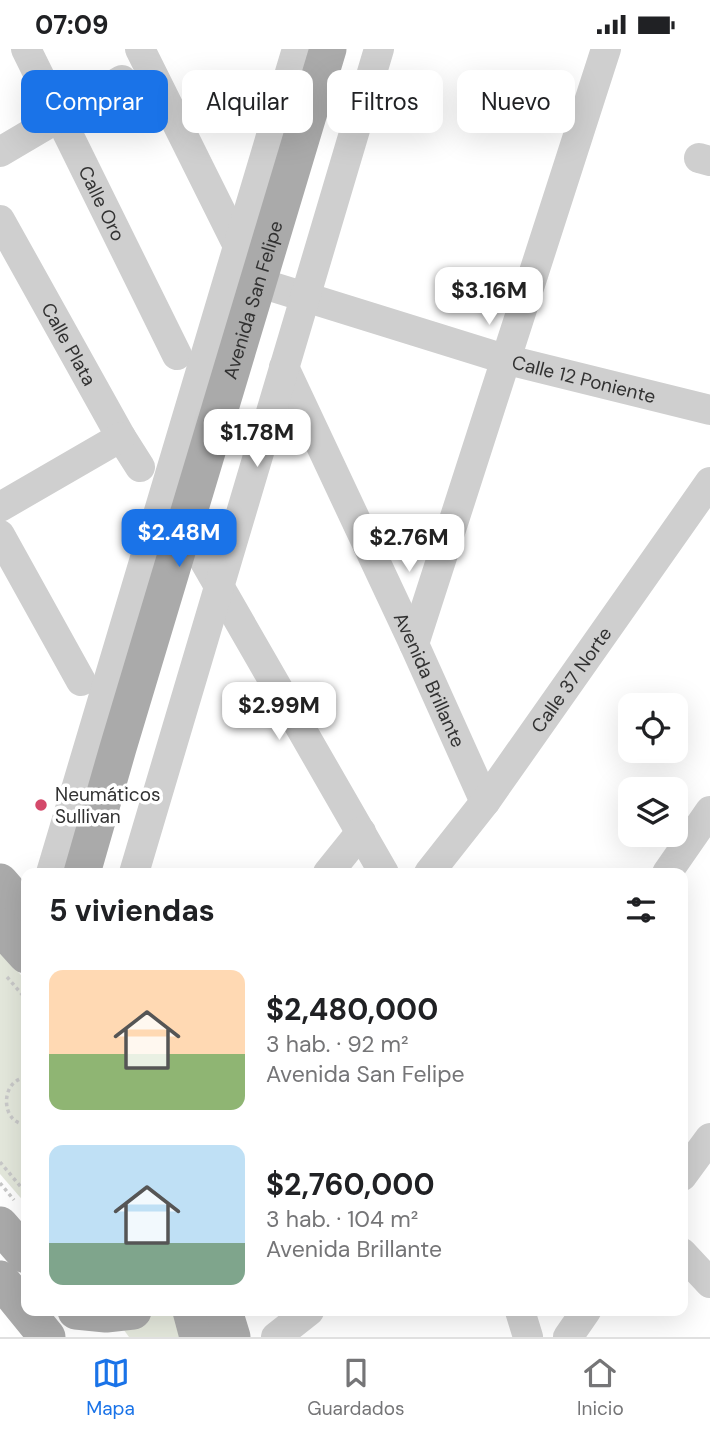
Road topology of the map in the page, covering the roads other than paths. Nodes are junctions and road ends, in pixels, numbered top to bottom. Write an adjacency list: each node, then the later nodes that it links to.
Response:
1 (26, 49): 8 (street, Calle Oro)
2 (140, 49): 13 (street)
3 (297, 49): 13 (street, Avenida San Felipe)
4 (328, 49): 14 (main road, Avenida San Felipe)
5 (351, 49): 14 (main road, Avenida San Felipe)
6 (379, 49): 14 (street, Avenida San Felipe)
7 (606, 49): 16 (street)
8 (36, 70)
9 (33, 133): 11 (street)
10 (66, 133): 15 (street, Calle Oro)
11 (0, 152)
12 (0, 220): 19 (street, Calle Plata)
13 (238, 246): 30 (street, Avenida San Felipe)
14 (281, 289): 16 (street, Calle 12 Poniente); 17 (street, Avenida San Felipe); 24 (main road, Avenida San Felipe)
15 (177, 355)
16 (508, 360): 18 (street, Calle 12 Poniente); 25 (street)
17 (284, 367): 24 (street, Avenida San Felipe); 25 (street, Avenida Brillante)
18 (710, 410)
19 (121, 437): 20 (street, Calle Plata); 22 (street)
20 (140, 467)
21 (710, 482): 27 (street, Calle 37 Norte)
22 (0, 507)
23 (0, 535): 26 (street)
24 (201, 556): 29 (street); 31 (main road, Avenida San Felipe); 32 (main road, Avenida San Felipe); 33 (street, Avenida San Felipe)
25 (414, 644): 27 (street, Avenida Brillante)
26 (82, 681)
27 (485, 802): 36 (street, Calle 37 Norte)
28 (710, 811): 37 (street)
29 (361, 832): 34 (street); 35 (street)
30 (52, 868)
31 (84, 868)
32 (107, 868)
33 (135, 868)
34 (332, 868)
35 (381, 868)
36 (433, 868)
37 (670, 868)
38 (0, 882): 39 (main road)
39 (21, 906)
40 (0, 926): 41 (main road)
41 (21, 949)
42 (710, 1138): 43 (street)
43 (688, 1168)
44 (0, 1225): 45 (main road)
45 (21, 1249)
46 (688, 1259): 47 (street)
47 (710, 1283)
48 (28, 1316): 55 (main road)
49 (80, 1316): 56 (main road)
50 (192, 1316): 57 (main road)
51 (226, 1316): 58 (main road)
52 (303, 1316): 59 (street)
53 (522, 1316): 60 (street)
54 (583, 1316): 61 (street)
55 (47, 1337)
56 (96, 1337)
57 (198, 1337)
58 (232, 1337)
59 (276, 1337)
60 (528, 1337)
61 (568, 1337)

